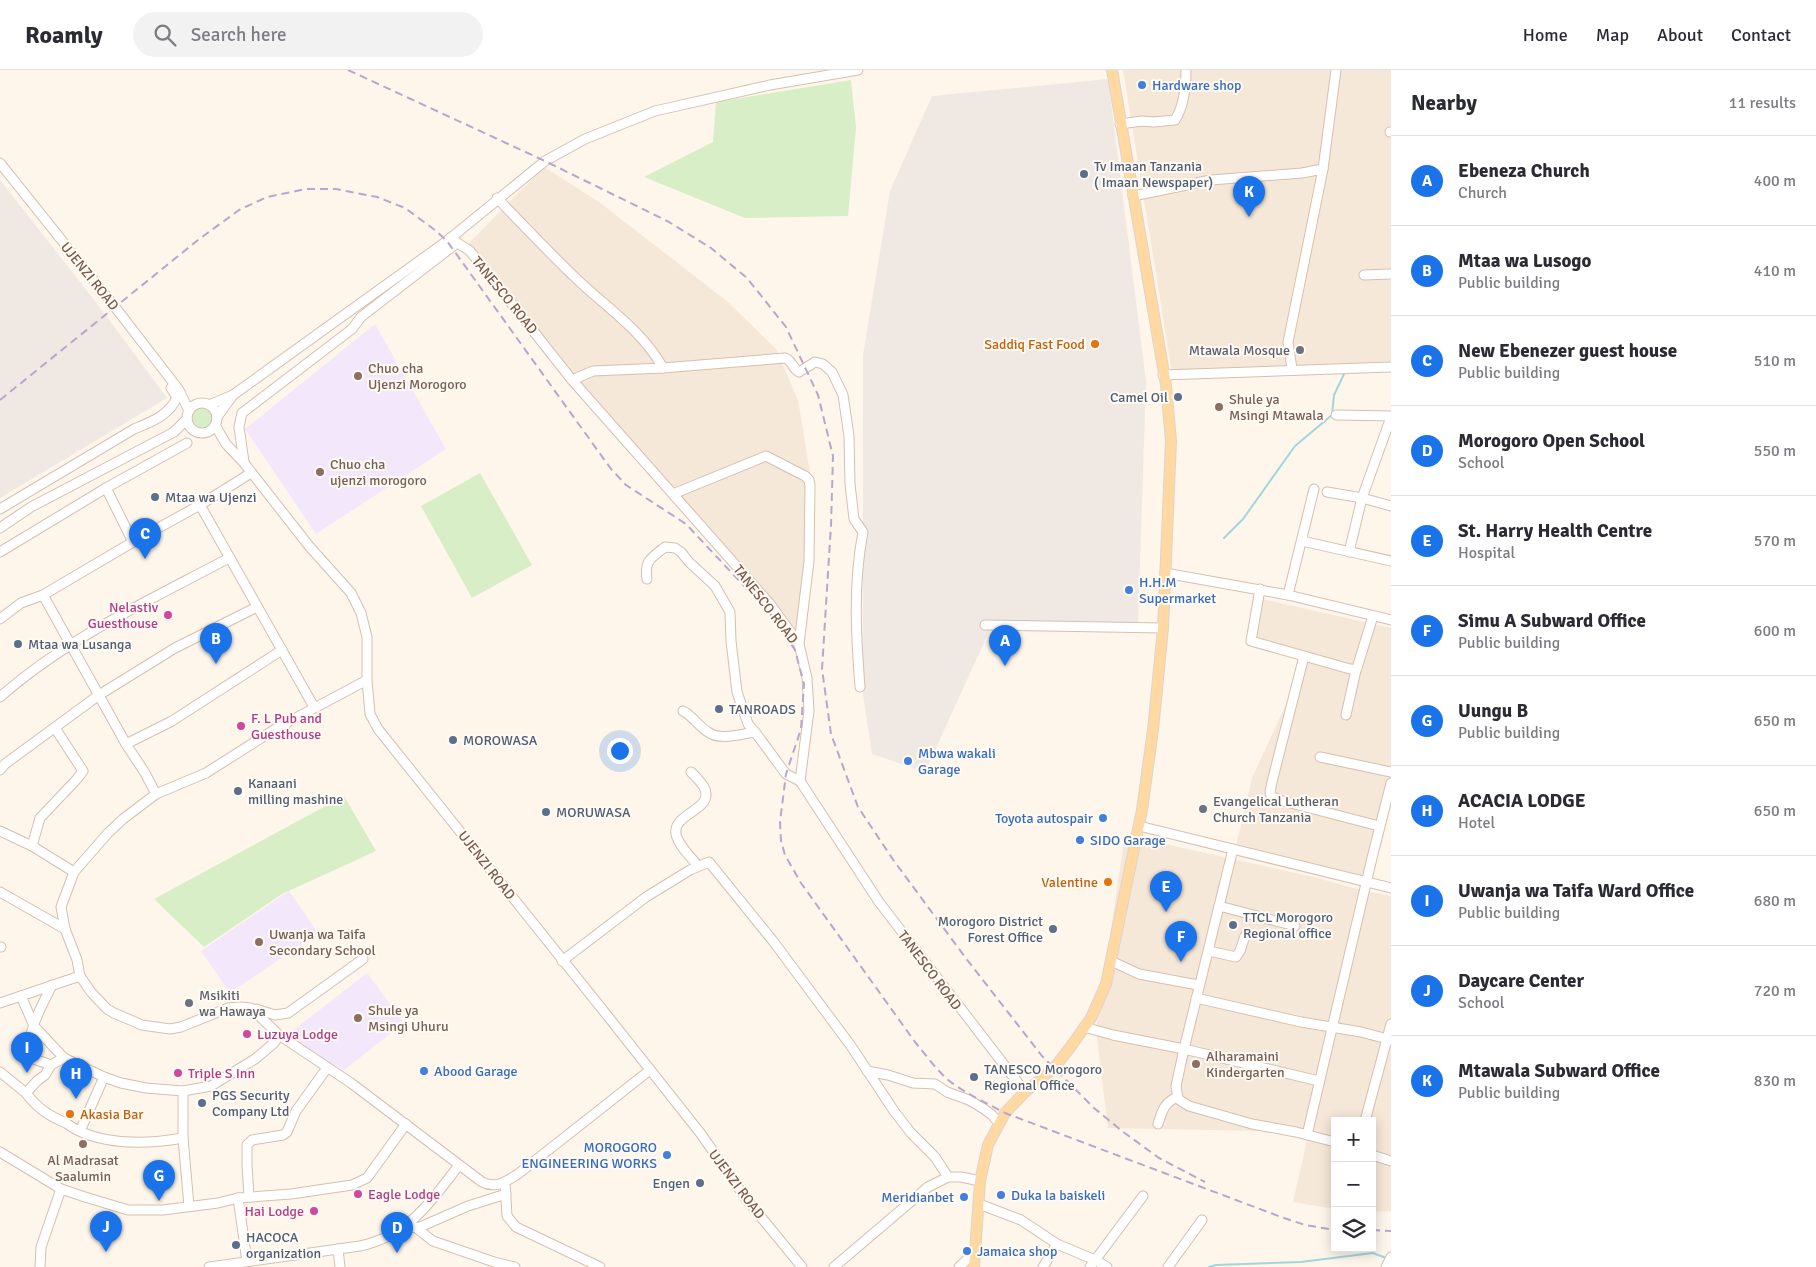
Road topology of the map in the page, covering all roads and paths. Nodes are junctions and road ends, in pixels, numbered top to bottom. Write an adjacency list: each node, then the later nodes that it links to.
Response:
1 (858, 70): 9 (street)
2 (1112, 70): 5 (main road)
3 (1186, 70): 5 (street)
4 (1336, 70): 7 (street)
5 (1120, 124): 8 (main road)
6 (0, 163): 13 (street, UJENZI ROAD)
7 (1323, 169): 8 (street); 16 (street)
8 (1133, 196): 17 (main road)
9 (497, 198): 10 (street); 15 (street)
10 (454, 240): 18 (street, TANESCO ROAD); 20 (street); 32 (street)
11 (1391, 274): 12 (street)
12 (1364, 276)
13 (138, 336): 19 (street, UJENZI ROAD); 41 (street)
14 (1391, 367): 16 (street)
15 (663, 368): 18 (street); 66 (street)
16 (1292, 369): 17 (street)
17 (1163, 375): 49 (main road)
18 (572, 380): 37 (street, TANESCO ROAD)
19 (179, 390): 21 (street); 23 (street)
20 (233, 395): 22 (street); 26 (street)
21 (198, 404): 22 (street); 23 (street)
22 (209, 405): 26 (street)
23 (188, 415): 27 (street); 28 (street)
24 (1336, 415): 25 (street)
25 (1391, 416): 29 (street)
26 (216, 421): 28 (street); 31 (street)
27 (174, 432): 28 (street); 42 (street)
28 (198, 432): 31 (street)
29 (1387, 440): 38 (street)
30 (186, 443): 34 (street)
31 (226, 444): 32 (street, UJENZI ROAD)
32 (244, 463): 33 (street, UJENZI ROAD)
33 (251, 473): 39 (street); 65 (street, UJENZI ROAD)
34 (106, 488): 43 (street); 45 (street)
35 (1314, 489): 44 (street)
36 (1327, 492): 38 (street)
37 (673, 494): 60 (street, TANESCO ROAD); 60 (street)
38 (1362, 498): 40 (street); 46 (street)
39 (200, 505): 43 (street); 47 (street)
40 (1391, 506)
41 (0, 509)
42 (0, 528)
43 (133, 542): 52 (street)
44 (1302, 542): 46 (street); 53 (street)
45 (0, 552)
46 (1349, 552): 48 (street)
47 (229, 558): 54 (street); 61 (street)
48 (1391, 561)
49 (1165, 572): 51 (street); 59 (main road)
50 (647, 580): 73 (street)
51 (1260, 589): 53 (street); 63 (street)
52 (43, 595): 56 (street); 61 (street)
53 (1288, 595): 55 (street)
54 (257, 607): 62 (street); 67 (street)
55 (1373, 616): 57 (street); 64 (street)
56 (0, 619)
57 (1391, 620)
58 (985, 625): 59 (street)
59 (1163, 628): 82 (main road)
60 (799, 644): 79 (street, TANESCO ROAD)
61 (70, 645): 67 (street); 68 (street)
62 (282, 650): 69 (street); 74 (street)
63 (1304, 656): 64 (street); 83 (street)
64 (1356, 670): 71 (street)
65 (366, 680): 69 (street); 98 (street, UJENZI ROAD)
66 (860, 687)
67 (99, 695): 72 (street); 74 (street)
68 (0, 697)
69 (314, 708): 81 (street)
70 (684, 711): 73 (street)
71 (1346, 715)
72 (55, 728): 76 (street); 85 (street)
73 (756, 732): 79 (street)
74 (126, 744): 81 (street)
75 (1320, 757): 78 (street)
76 (2, 764)
77 (692, 772): 87 (street)
78 (1391, 772)
79 (800, 781): 123 (street, TANESCO ROAD)
80 (1391, 783): 83 (street)
81 (156, 794): 88 (street)
82 (1139, 826): 86 (street); 99 (main road)
83 (1380, 826): 89 (street)
84 (0, 831): 85 (street)
85 (32, 846): 88 (street)
86 (1233, 848): 89 (street); 92 (street)
87 (698, 866): 98 (street); 118 (street)
88 (74, 872): 94 (street)
89 (1366, 881): 90 (street); 110 (street)
90 (1391, 888)
91 (0, 892): 94 (street)
92 (1219, 906): 93 (street); 96 (street)
93 (1295, 926)
94 (65, 929): 100 (street)
95 (1245, 936): 96 (street)
96 (1209, 951): 102 (street)
97 (363, 960): 106 (street)
98 (562, 961): 117 (street, UJENZI ROAD)
99 (1111, 961): 102 (street); 109 (main road)
100 (80, 976): 101 (street); 106 (street)
101 (52, 985): 103 (street); 108 (street)
102 (1198, 985): 104 (street)
103 (21, 996): 105 (street); 108 (street)
104 (1196, 998): 110 (street); 113 (street)
105 (0, 1003)
106 (251, 1008): 111 (street)
107 (1391, 1024): 112 (street)
108 (34, 1026): 114 (street); 115 (street)
109 (1084, 1027): 113 (street); 123 (main road)
110 (1332, 1027): 112 (street); 121 (street)
111 (279, 1035): 116 (street); 122 (street)
112 (1389, 1039): 126 (street)
113 (1184, 1049): 121 (street); 125 (street)
114 (64, 1058): 115 (street); 120 (street)
115 (51, 1065): 124 (street)
116 (327, 1068): 128 (street); 144 (street)
117 (650, 1070): 140 (street); 157 (street, UJENZI ROAD)
118 (867, 1071): 127 (street); 138 (street)
119 (0, 1072): 124 (street)
120 (104, 1077): 122 (street); 130 (street)
121 (1319, 1081): 131 (street)
122 (183, 1091): 132 (street)
123 (1025, 1092): 127 (main road)
124 (26, 1093): 130 (street)
125 (1177, 1097): 129 (street); 131 (street)
126 (1366, 1117)
127 (999, 1122): 139 (main road)
128 (406, 1124): 137 (street); 144 (street)
129 (1158, 1124)
130 (80, 1131): 132 (street)
131 (1307, 1135): 133 (street)
132 (183, 1138): 147 (street)
133 (1331, 1141)
134 (0, 1152): 141 (street)
135 (1376, 1156): 136 (street)
136 (1391, 1161)
137 (459, 1165): 140 (street); 150 (street)
138 (948, 1177): 139 (street); 163 (street)
139 (980, 1181): 146 (main road)
140 (505, 1182): 142 (street)
141 (61, 1188): 147 (street); 158 (street)
142 (506, 1194): 149 (street); 162 (street)
143 (1143, 1196): 156 (street)
144 (249, 1197): 145 (street)
145 (238, 1198): 147 (street); 155 (street)
146 (979, 1204): 151 (street); 153 (main road)
147 (189, 1206)
148 (1202, 1220): 168 (street)
149 (415, 1227): 150 (street); 161 (street)
150 (403, 1228): 152 (street)
151 (1057, 1244): 156 (street); 166 (street)
152 (338, 1249): 155 (street); 160 (street)
153 (975, 1252): 164 (street); 165 (main road)
154 (1391, 1257): 169 (street)
155 (247, 1261): 159 (street)
156 (1093, 1263): 167 (street)
157 (799, 1266)
158 (40, 1267)
159 (210, 1267)
160 (340, 1267)
161 (515, 1267)
162 (600, 1267)
163 (834, 1267)
164 (959, 1267)
165 (974, 1267)
166 (1042, 1267)
167 (1107, 1267)
168 (1168, 1267)
169 (1386, 1267)

